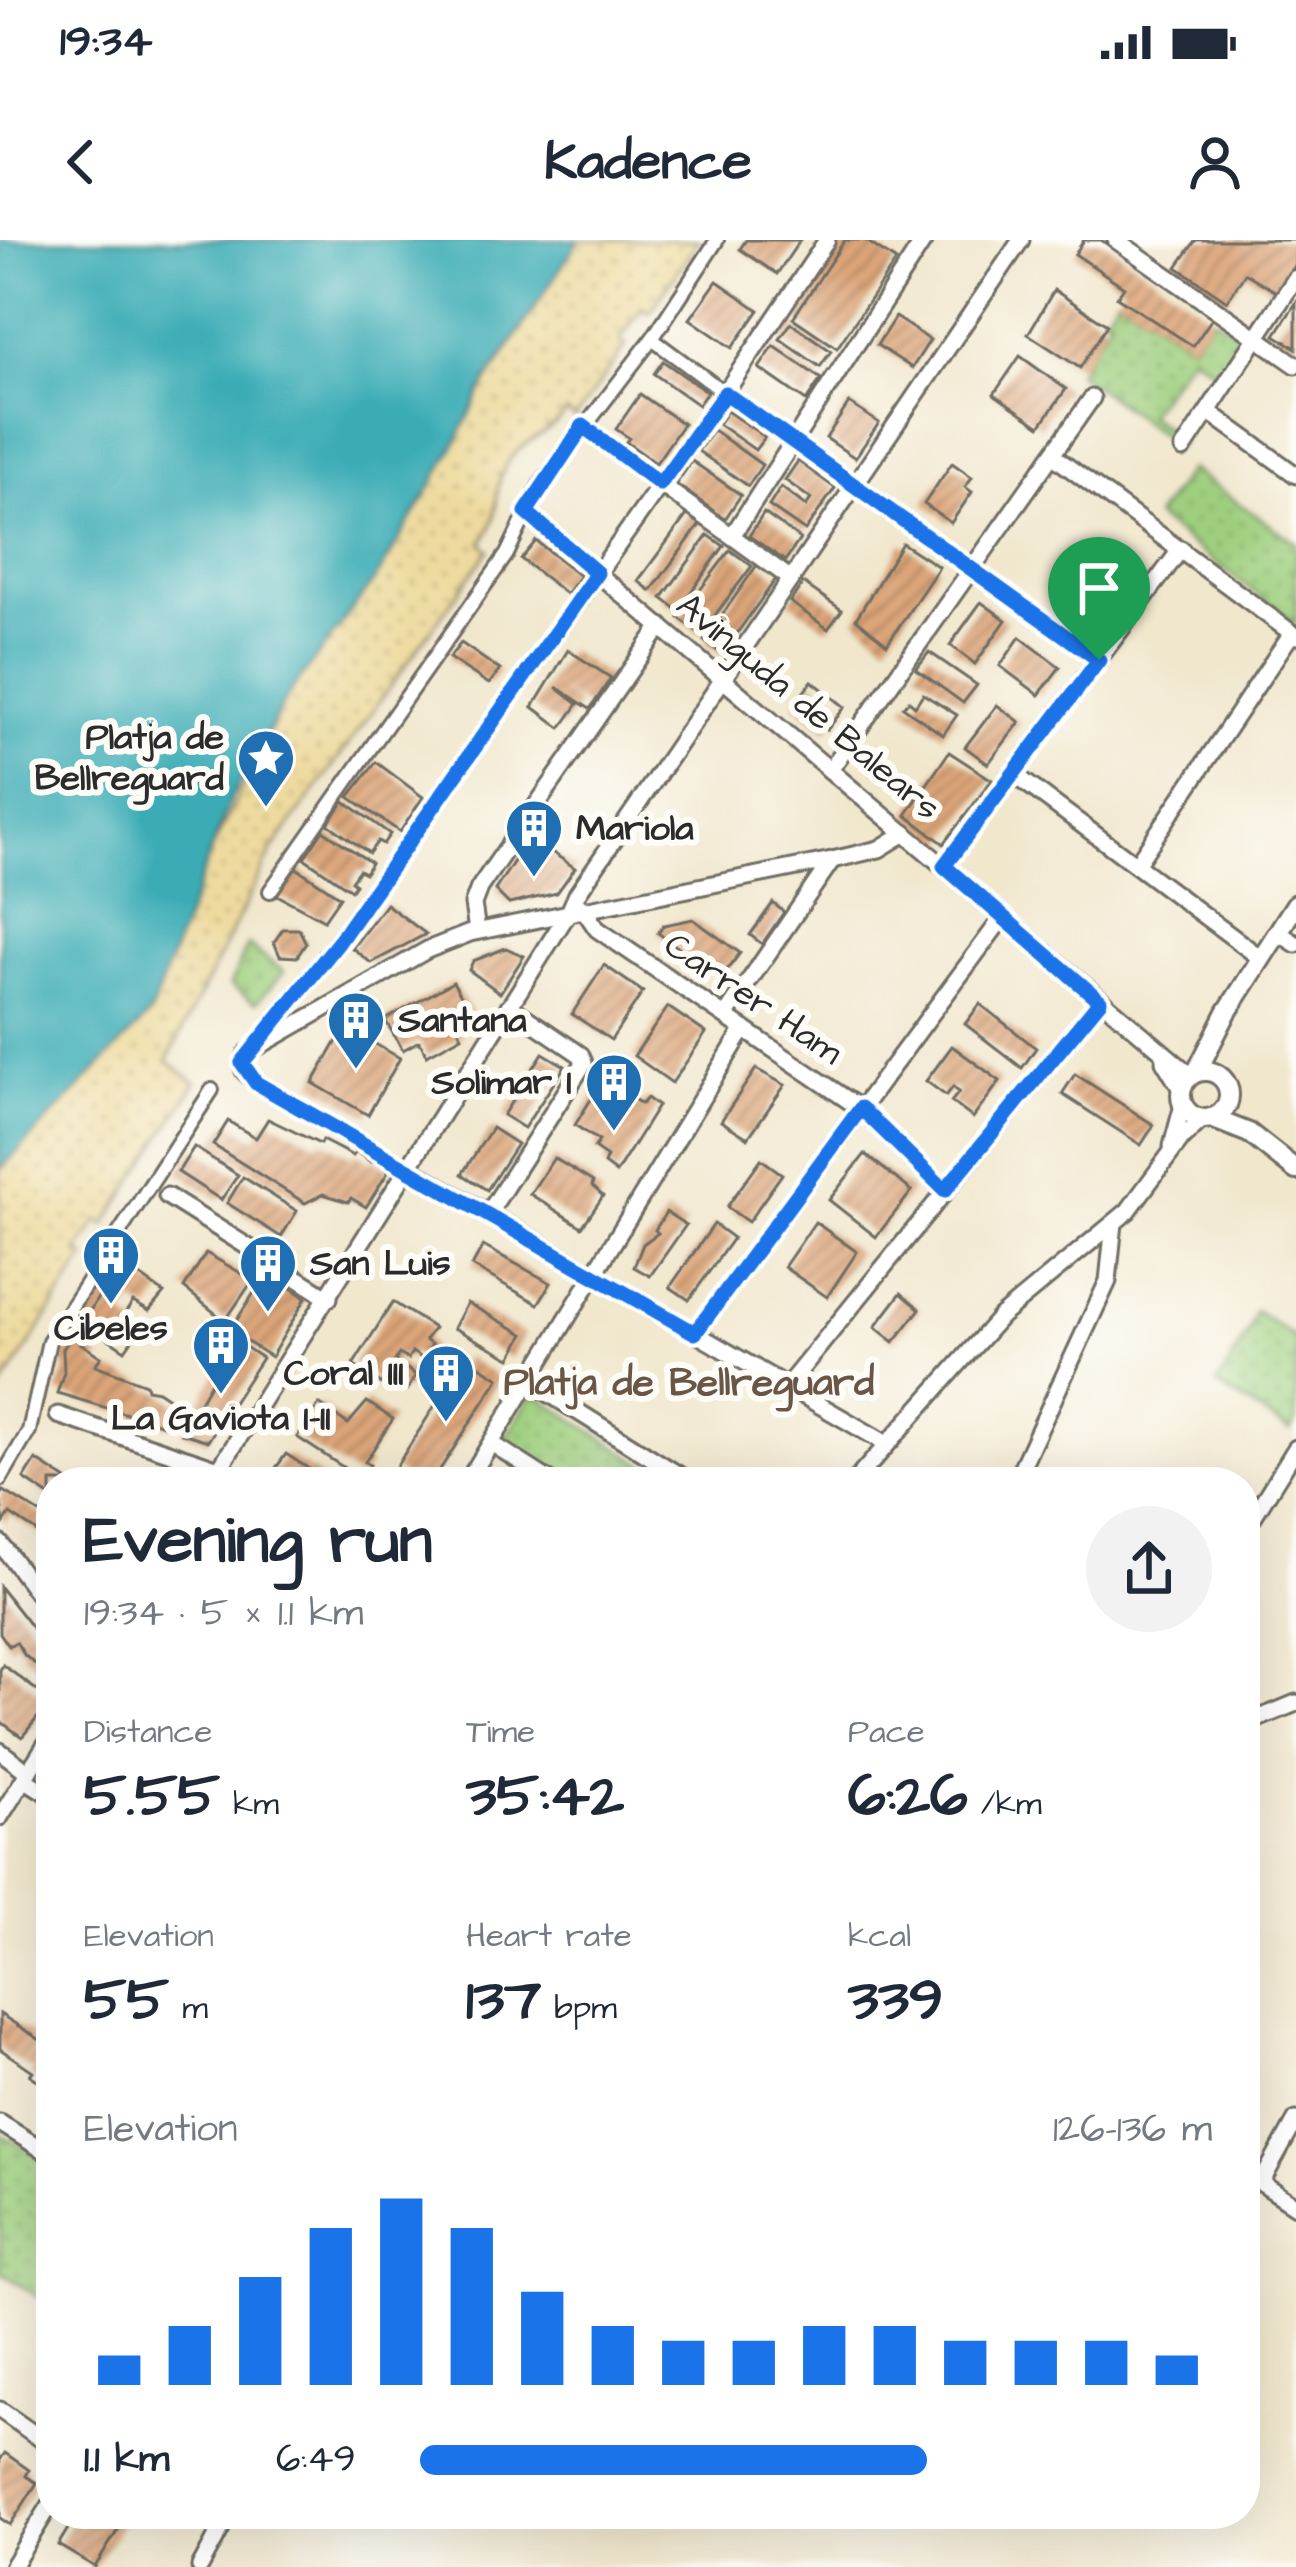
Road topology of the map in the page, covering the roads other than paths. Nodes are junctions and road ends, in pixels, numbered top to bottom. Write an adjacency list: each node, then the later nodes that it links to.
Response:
1 (717, 240): 8 (street)
2 (827, 240): 10 (street)
3 (923, 240): 14 (street)
4 (1021, 240): 19 (street)
5 (1116, 240): 7 (street)
6 (1296, 278): 7 (street)
7 (1258, 338): 9 (street); 12 (street)
8 (652, 339): 10 (street); 13 (street)
9 (1296, 364)
10 (725, 393): 14 (street); 18 (street)
11 (1092, 398): 16 (street)
12 (1209, 412): 15 (street); 17 (street)
13 (583, 426): 18 (street); 20 (street)
14 (794, 441): 19 (street); 21 (street)
15 (1183, 449)
16 (1052, 455): 22 (street); 23 (street)
17 (1296, 475)
18 (660, 484): 21 (street); 24 (street)
19 (854, 484): 23 (street); 25 (street)
20 (526, 512): 24 (street, Avinguda de Balears); 36 (street)
21 (732, 536): 25 (street)
22 (1181, 549): 27 (street); 28 (street)
23 (970, 567): 28 (street); 30 (street)
24 (597, 573): 26 (street, Avinguda de Balears); 48 (street)
25 (791, 579): 29 (street)
26 (661, 626): 29 (street, Avinguda de Balears); 40 (street)
27 (1294, 634): 34 (street)
28 (1099, 660): 31 (street)
29 (722, 678): 30 (street, Avinguda de Balears); 38 (street)
30 (830, 770): 32 (street, Avinguda de Balears)
31 (1014, 774): 34 (street); 35 (street)
32 (904, 833): 33 (street); 35 (street, Avinguda de Balears)
33 (832, 860): 38 (street); 45 (street)
34 (1136, 865): 42 (street)
35 (944, 866): 39 (street, Avinguda de Balears)
36 (270, 891)
37 (1296, 904): 41 (street)
38 (576, 908): 40 (street); 44 (street); 45 (street, Carrer Ham)
39 (1003, 917): 43 (street, Avinguda de Balears); 53 (street)
40 (478, 931): 48 (street)
41 (1288, 939): 42 (street)
42 (1262, 959): 46 (street)
43 (1100, 1001): 50 (street, Avinguda de Balears); 60 (street)
44 (509, 1006): 57 (street); 62 (street)
45 (725, 1016): 47 (street, Carrer Ham)
46 (1222, 1024): 49 (street); 50 (street)
47 (743, 1029): 53 (street, Carrer Ham); 64 (street)
48 (257, 1045): 57 (street)
49 (1219, 1075): 50 (street); 52 (street)
50 (1188, 1085): 54 (street); 56 (street)
51 (212, 1090): 59 (street)
52 (1229, 1095): 54 (street); 55 (street)
53 (861, 1108): 60 (street, Carrer Ham); 66 (street)
54 (1207, 1119): 55 (street); 56 (street)
55 (1262, 1141): 58 (street)
56 (1169, 1154): 63 (street)
57 (408, 1169): 62 (street); 65 (street)
58 (1296, 1170)
59 (151, 1185): 61 (street); 69 (street)
60 (945, 1190): 68 (street)
61 (167, 1196): 65 (street)
62 (488, 1214): 64 (street)
63 (1114, 1223): 72 (street); 80 (street)
64 (592, 1274): 66 (street); 67 (street)
65 (328, 1298): 75 (street)
66 (695, 1333): 68 (street)
67 (529, 1381): 71 (street); 78 (street)
68 (787, 1386): 72 (street)
69 (36, 1409): 70 (street); 81 (street)
70 (58, 1415): 74 (street)
71 (491, 1443): 76 (street); 77 (street)
72 (887, 1444): 79 (street)
73 (1296, 1448): 82 (street)
74 (192, 1467)
75 (221, 1467)
76 (476, 1467)
77 (529, 1467)
78 (666, 1467)
79 (867, 1467)
80 (1022, 1467)
81 (0, 1480)
82 (1260, 1507)
83 (0, 1543): 84 (street)
84 (36, 1591)
85 (1296, 1703): 86 (street)
86 (1260, 1718)
87 (0, 1751): 89 (street)
88 (36, 1759): 89 (street)
89 (26, 1775): 90 (street); 91 (street)
90 (36, 1783)
91 (0, 1817)
92 (1296, 2120): 95 (street)
93 (0, 2123): 94 (street)
94 (36, 2146)
95 (1296, 2206)
96 (0, 2410): 97 (street)
97 (36, 2435)
98 (36, 2528): 100 (street)
99 (221, 2529): 101 (street)
100 (12, 2567)
101 (200, 2567)

